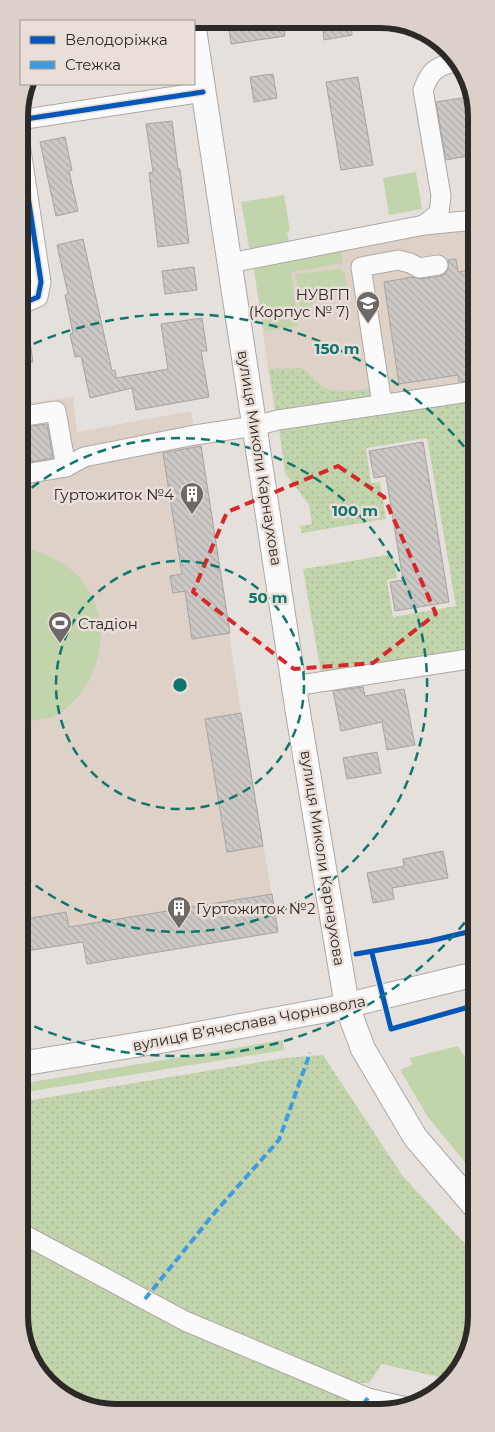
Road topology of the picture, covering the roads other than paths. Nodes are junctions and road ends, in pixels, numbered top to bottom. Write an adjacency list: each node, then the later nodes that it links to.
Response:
1 (195, 36): 3 (main road, вулиця Миколи Карнаухова)
2 (450, 63): 7 (street)
3 (203, 92): 4 (street); 8 (main road, вулиця Миколи Карнаухова)
4 (28, 119)
5 (28, 196): 10 (street)
6 (468, 221): 7 (street)
7 (424, 225): 8 (street)
8 (230, 263): 14 (main road, вулиця Миколи Карнаухова)
9 (438, 265): 12 (street)
10 (28, 301)
11 (468, 392): 12 (street)
12 (382, 404): 14 (street)
13 (28, 416): 15 (street)
14 (255, 426): 15 (street); 18 (main road, вулиця Миколи Карнаухова)
15 (66, 467): 16 (street)
16 (28, 474)
17 (468, 659): 18 (street)
18 (294, 686): 20 (main road, вулиця Миколи Карнаухова)
19 (467, 976): 20 (main road, вулиця Вʼячеслава Чорновола)
20 (347, 1006): 21 (main road, вулиця Вʼячеслава Чорновола); 22 (main road, вулиця Миколи Карнаухова)
21 (28, 1063)
22 (467, 1198)
23 (28, 1237): 24 (street)
24 (391, 1403)

